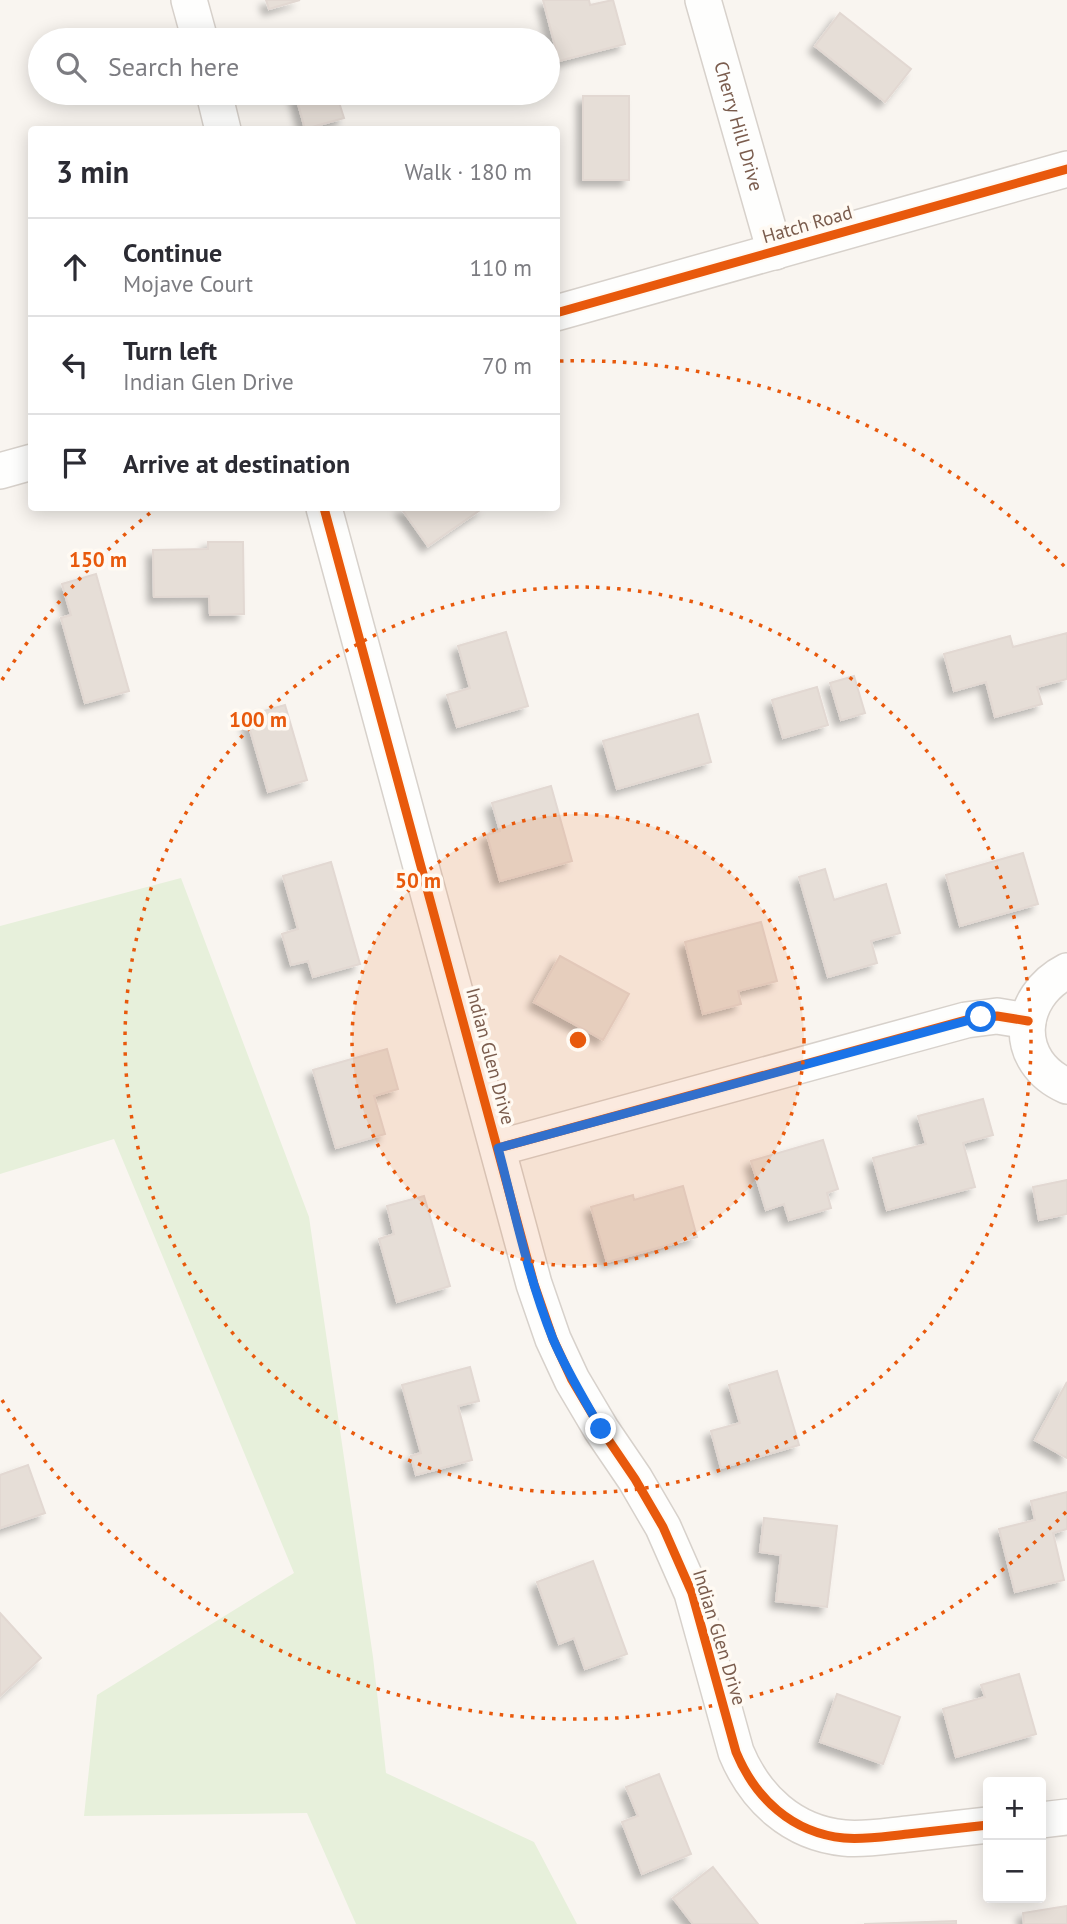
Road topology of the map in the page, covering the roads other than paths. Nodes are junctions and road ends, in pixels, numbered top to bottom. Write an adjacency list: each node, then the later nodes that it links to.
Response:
1 (189, 0): 3 (street)
2 (703, 0): 7 (street, Cherry Hill Drive)
3 (197, 28)
4 (217, 105): 5 (street)
5 (222, 126)
6 (1067, 169): 7 (street, Hatch Road)
7 (775, 252): 8 (street, Hatch Road)
8 (560, 312)
9 (28, 463): 10 (street)
10 (0, 471)
11 (325, 511): 15 (street, Indian Glen Drive)
12 (1067, 971): 13 (street)
13 (1028, 1021): 14 (street); 15 (street)
14 (1067, 1086)
15 (498, 1148): 18 (street, Indian Glen Drive)
16 (1067, 1817): 17 (street)
17 (1046, 1819)
18 (983, 1826)

